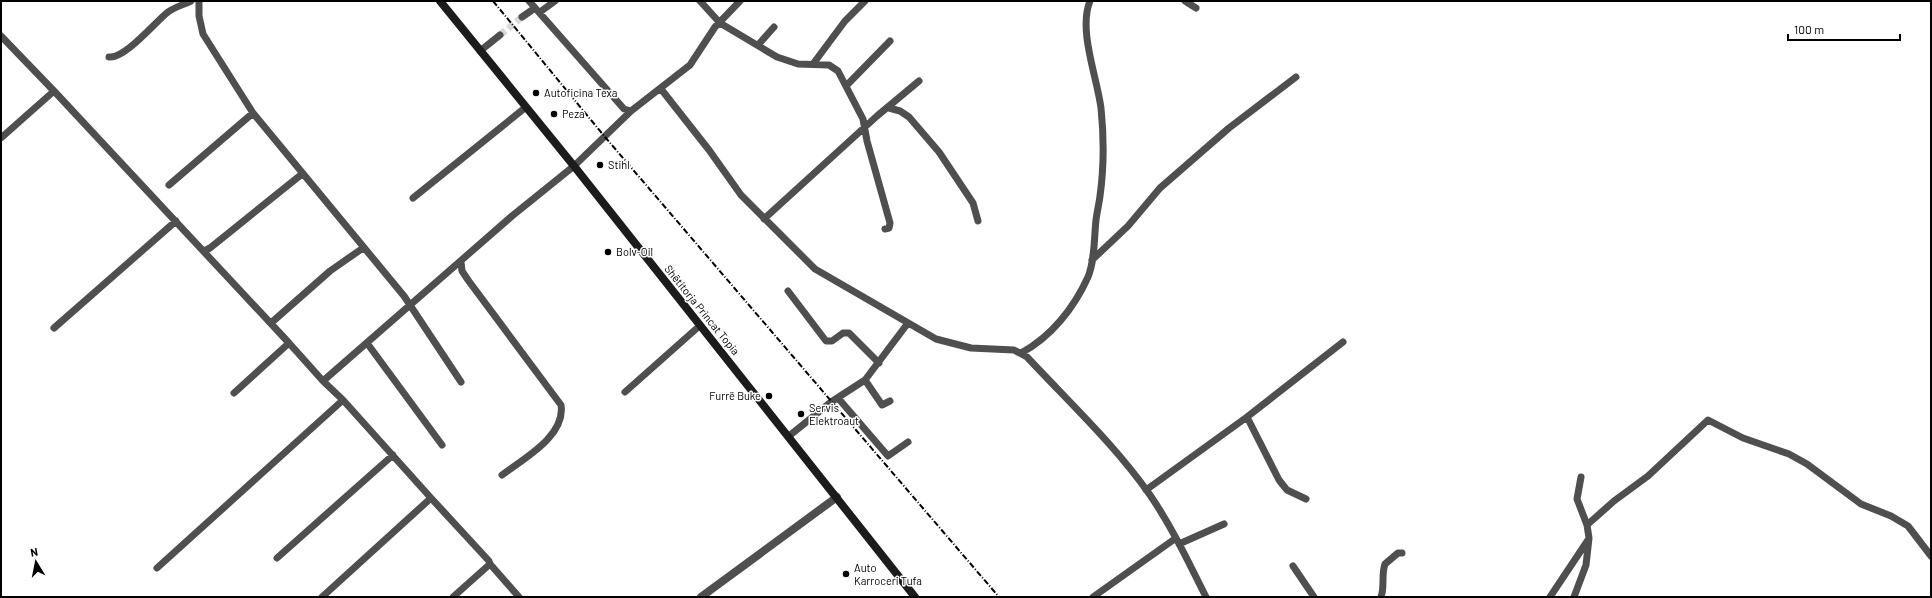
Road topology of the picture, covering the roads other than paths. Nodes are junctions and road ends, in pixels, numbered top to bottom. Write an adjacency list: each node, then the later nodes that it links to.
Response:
1 (191, 1): 21 (street)
2 (199, 1): 31 (street)
3 (440, 1): 20 (main road, Shëtitorja Princat Topia)
4 (529, 1): 12 (street)
5 (555, 1): 12 (street)
6 (700, 1): 14 (street)
7 (740, 1): 14 (street)
8 (865, 1): 22 (street)
9 (1090, 1): 44 (street)
10 (1185, 1): 11 (street)
11 (1196, 8)
12 (537, 10): 13 (street); 30 (street)
13 (522, 17)
14 (720, 23): 19 (street); 26 (street)
15 (774, 27): 19 (street)
16 (500, 35): 20 (street)
17 (1, 36): 27 (street)
18 (890, 42): 25 (street)
19 (758, 45): 22 (street)
20 (480, 51): 28 (main road, Shëtitorja Princat Topia)
21 (110, 57)
22 (813, 64): 25 (street)
23 (1296, 77): 44 (street)
24 (919, 81): 29 (street)
25 (847, 86): 32 (street)
26 (661, 89): 30 (street); 38 (street)
27 (54, 91): 33 (street); 39 (street)
28 (526, 107): 34 (main road, Shëtitorja Princat Topia); 37 (street)
29 (889, 108): 32 (street); 40 (street)
30 (627, 110): 34 (street)
31 (253, 113): 35 (street); 36 (street)
32 (864, 128): 38 (street); 41 (street)
33 (1, 138)
34 (574, 166): 45 (street); 66 (main road, Shëtitorja Princat Topia)
35 (302, 174): 42 (street); 43 (street)
36 (169, 185)
37 (413, 198)
38 (764, 219): 49 (street)
39 (176, 221): 43 (street); 50 (street)
40 (978, 221)
41 (885, 229)
42 (362, 248): 47 (street); 48 (street)
43 (204, 251): 48 (street)
44 (1092, 260): 55 (street)
45 (461, 262): 47 (street); 70 (street)
46 (788, 291): 56 (street)
47 (410, 305): 54 (street); 59 (street)
48 (271, 323): 53 (street)
49 (908, 324): 55 (street); 56 (street)
50 (54, 328)
51 (696, 329): 60 (street)
52 (1342, 342): 65 (street)
53 (289, 343): 57 (street); 61 (street)
54 (367, 343): 57 (street); 68 (street)
55 (1021, 353): 72 (street)
56 (879, 363): 58 (street)
57 (322, 380): 63 (street)
58 (865, 380): 62 (street); 64 (street)
59 (461, 382)
60 (625, 392)
61 (234, 393)
62 (838, 398): 66 (street); 67 (street)
63 (343, 400): 69 (street); 85 (street)
64 (890, 401)
65 (1247, 417): 72 (street); 75 (street)
66 (789, 436): 73 (main road, Shëtitorja Princat Topia)
67 (908, 442)
68 (442, 445)
69 (393, 455): 74 (street); 82 (street)
70 (502, 476)
71 (1581, 477): 77 (street)
72 (1146, 490): 79 (street)
73 (837, 497): 89 (street); 90 (main road, Shëtitorja Princat Topia)
74 (430, 498): 83 (street); 86 (street)
75 (1306, 499)
76 (1224, 524): 79 (street)
77 (1587, 525): 78 (street); 81 (street)
78 (1589, 538): 95 (street); 96 (street)
79 (1178, 541): 91 (street); 92 (street)
80 (1402, 553): 94 (street)
81 (1931, 556)
82 (277, 558)
83 (490, 564): 87 (street); 88 (street)
84 (1293, 566): 93 (street)
85 (157, 568)
86 (322, 597)
87 (453, 597)
88 (518, 597)
89 (701, 597)
90 (915, 597)
91 (1093, 597)
92 (1206, 597)
93 (1314, 597)
94 (1381, 597)
95 (1550, 597)
96 (1574, 597)

